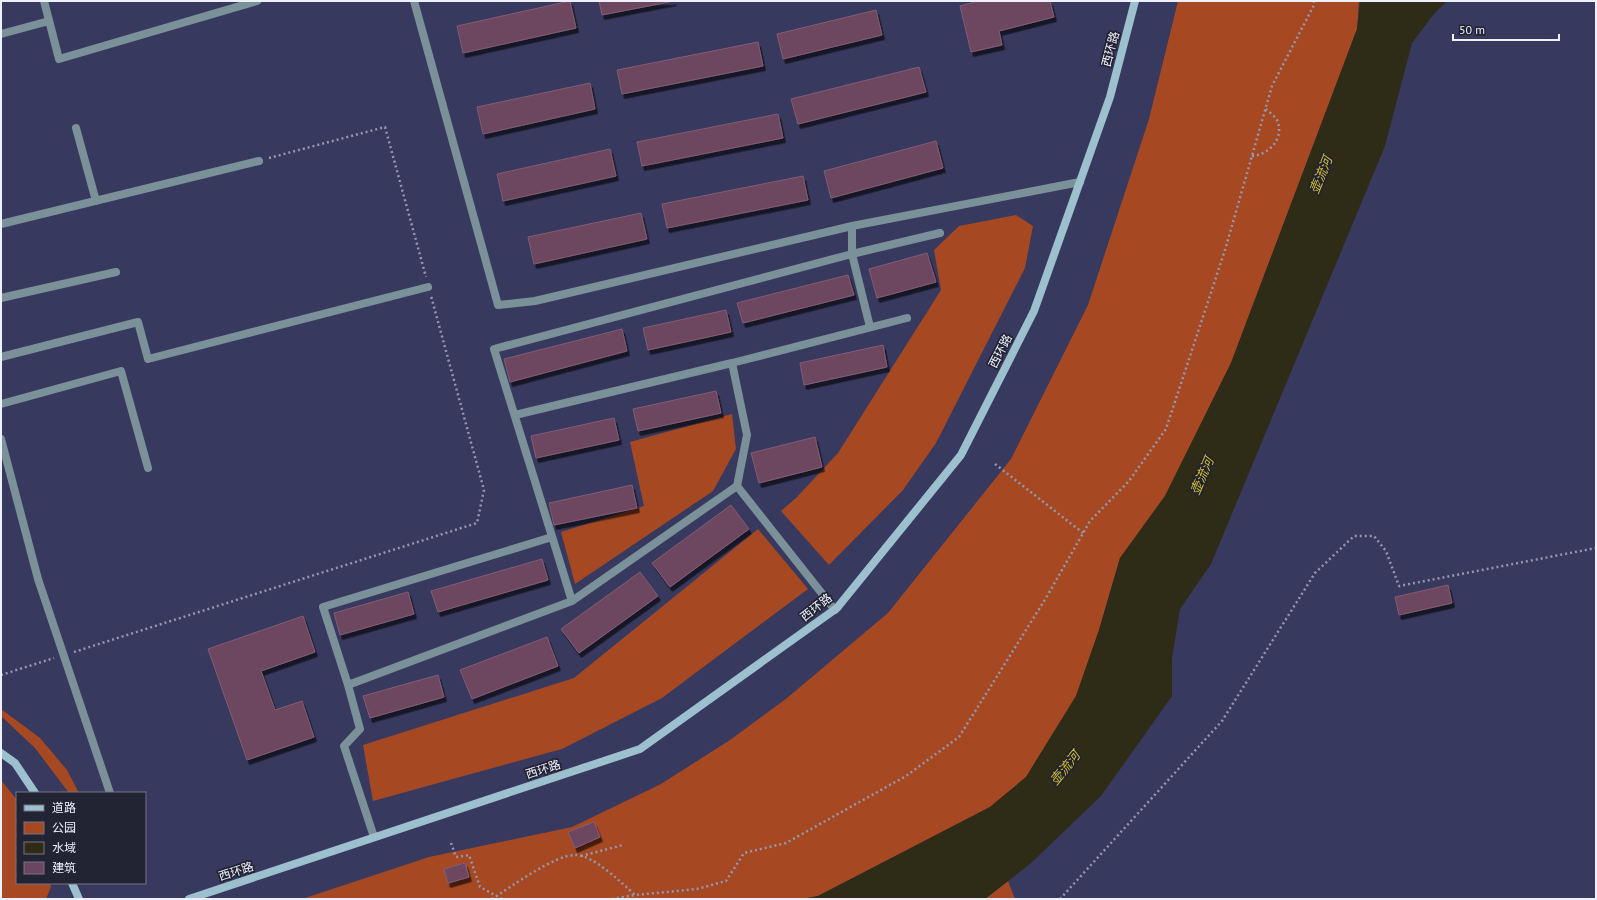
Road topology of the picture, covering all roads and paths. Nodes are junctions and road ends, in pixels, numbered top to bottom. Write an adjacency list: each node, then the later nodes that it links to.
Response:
1 (44, 1): 6 (street)
2 (258, 1): 6 (street)
3 (414, 1): 15 (street)
4 (1135, 1): 12 (main road, 西环路)
5 (1314, 1): 8 (path)
6 (49, 21): 7 (street)
7 (1, 34)
8 (1266, 109): 10 (path); 10 (path)
9 (76, 128): 13 (street)
10 (1252, 156): 31 (path)
11 (259, 161): 13 (street); 19 (path)
12 (1080, 182): 15 (street); 35 (main road, 西环路)
13 (96, 201): 14 (street)
14 (1, 224)
15 (852, 226): 17 (street)
16 (940, 234): 17 (street)
17 (852, 254): 22 (street); 26 (street)
18 (116, 272): 20 (street)
19 (428, 287): 23 (street); 36 (path)
20 (1, 298)
21 (907, 318): 22 (street)
22 (870, 327): 24 (street)
23 (1, 357)
24 (732, 363): 26 (street); 30 (street)
25 (1, 404): 29 (street)
26 (515, 415): 32 (street)
27 (1, 439): 36 (street)
28 (995, 464): 31 (path)
29 (148, 468)
30 (737, 486): 34 (street); 35 (street)
31 (1083, 533): 47 (path)
32 (552, 537): 34 (street); 38 (street)
33 (1596, 548): 54 (path)
34 (572, 601): 38 (street)
35 (835, 610): 42 (main road, 西环路)
36 (64, 655): 37 (path); 41 (street)
37 (1, 675)
38 (348, 685): 42 (street)
39 (1, 753): 40 (main road)
40 (34, 792)
41 (110, 792)
42 (374, 837): 50 (main road, 西环路)
43 (451, 843): 48 (path)
44 (623, 845): 45 (path)
45 (581, 856): 47 (path); 48 (path)
46 (72, 884): 49 (main road)
47 (635, 895): 53 (path)
48 (496, 896): 51 (path); 52 (path)
49 (79, 899)
50 (189, 899)
51 (492, 899)
52 (502, 899)
53 (612, 899)
54 (1060, 899)

